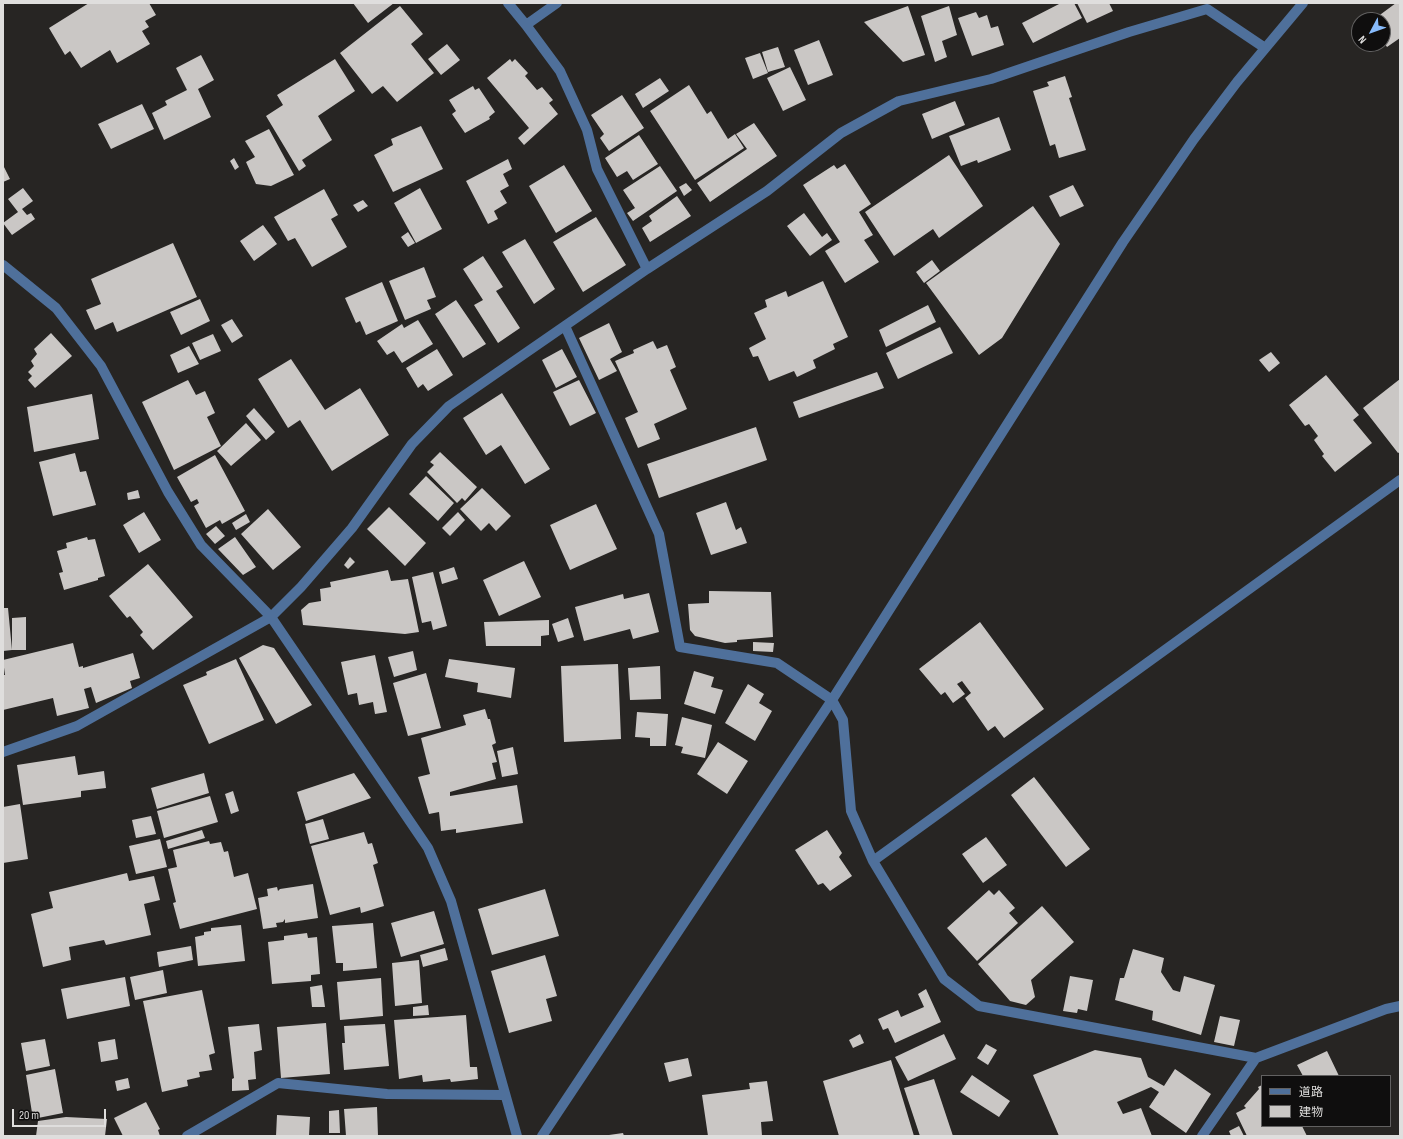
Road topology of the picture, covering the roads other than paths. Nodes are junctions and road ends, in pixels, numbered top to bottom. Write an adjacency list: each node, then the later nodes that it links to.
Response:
1 (508, 3): 4 (street)
2 (557, 3): 4 (street)
3 (1303, 3): 5 (street)
4 (526, 25): 7 (street)
5 (1265, 48): 7 (street); 11 (street)
6 (3, 265): 10 (street)
7 (647, 269): 8 (street)
8 (565, 326): 10 (street); 11 (street)
9 (1400, 480): 13 (street)
10 (271, 617): 12 (street); 16 (street)
11 (832, 700): 13 (street); 19 (street)
12 (3, 752)
13 (873, 861): 15 (street)
14 (1400, 1006): 15 (street)
15 (1256, 1058): 20 (street)
16 (504, 1095): 17 (street); 18 (street)
17 (187, 1136)
18 (516, 1136)
19 (542, 1136)
20 (1202, 1136)

